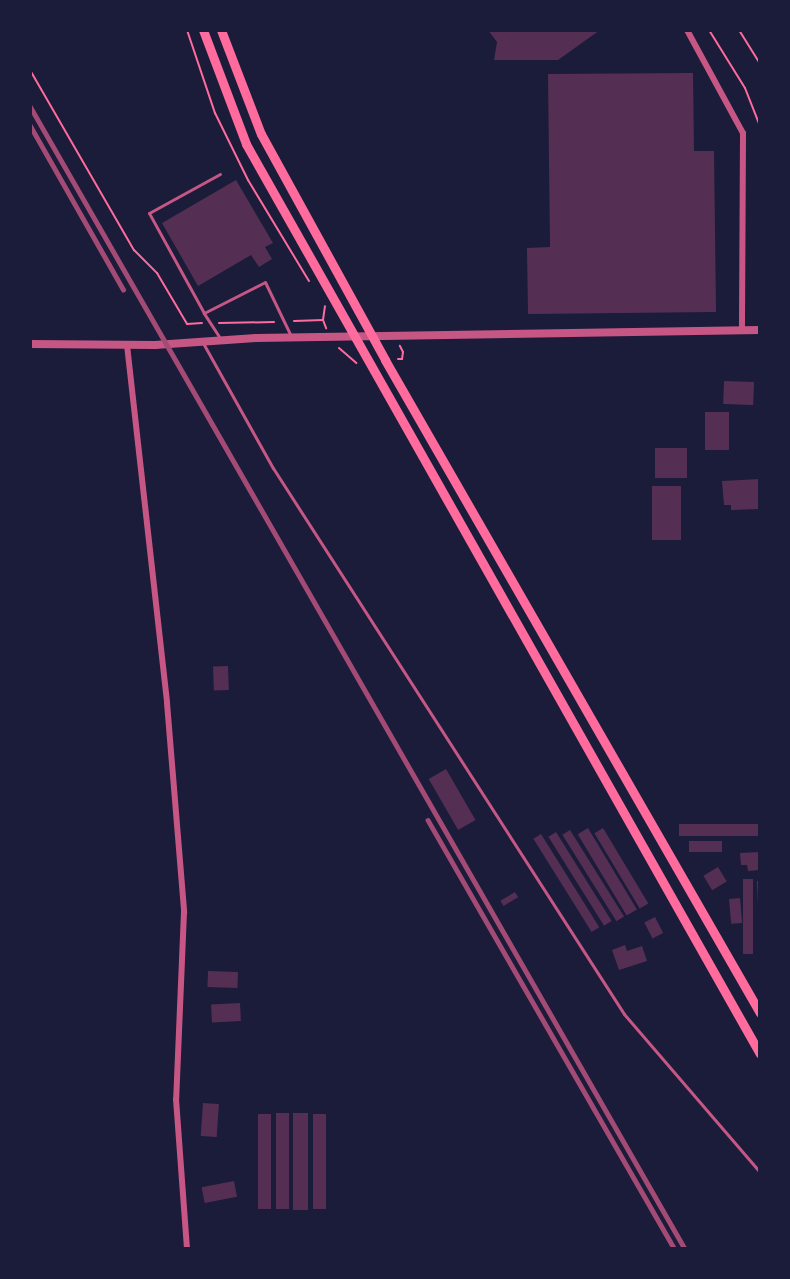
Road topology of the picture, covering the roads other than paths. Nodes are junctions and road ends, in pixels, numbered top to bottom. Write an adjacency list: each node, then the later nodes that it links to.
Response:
1 (203, 30): 9 (main road)
2 (221, 30): 8 (main road)
3 (687, 30): 6 (street)
4 (220, 174): 5 (lane)
5 (204, 313): 10 (lane); 11 (lane)
6 (742, 330): 7 (street); 8 (street)
7 (760, 330)
8 (372, 335): 9 (street); 15 (main road)
9 (353, 336): 10 (street); 16 (main road)
10 (291, 338): 11 (street)
11 (221, 340): 12 (street)
12 (202, 341): 14 (street); 17 (lane)
13 (30, 344): 14 (street)
14 (128, 345): 18 (street)
15 (760, 1013)
16 (760, 1054)
17 (760, 1172)
18 (187, 1249)

